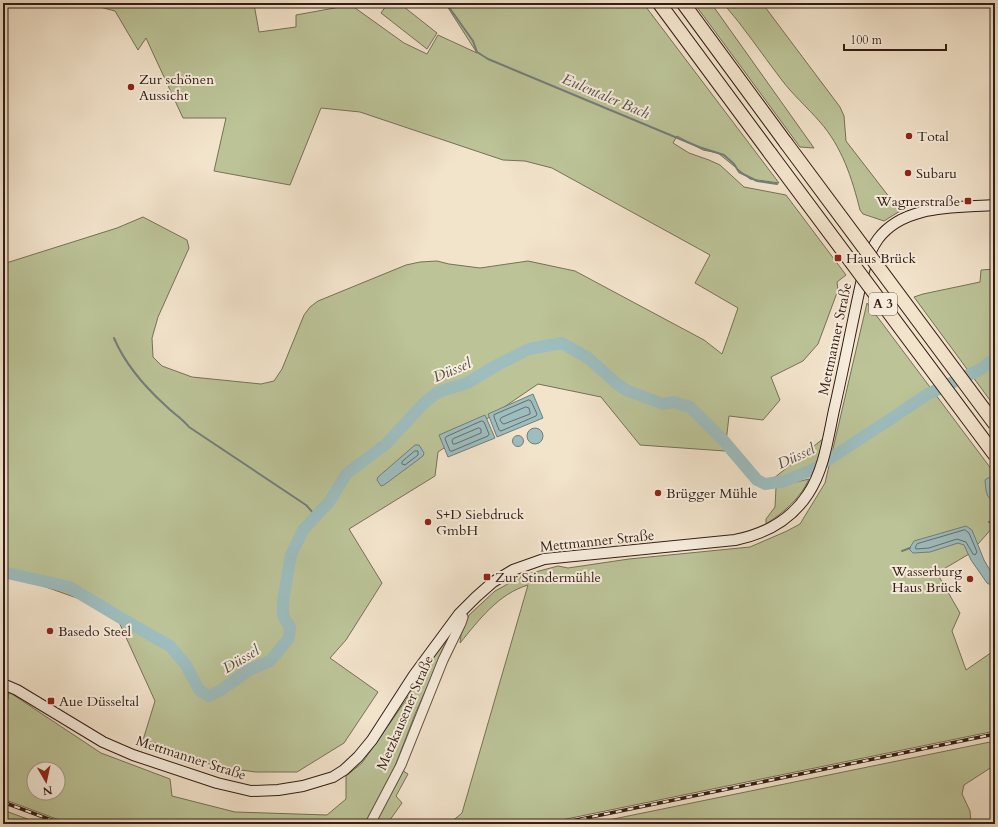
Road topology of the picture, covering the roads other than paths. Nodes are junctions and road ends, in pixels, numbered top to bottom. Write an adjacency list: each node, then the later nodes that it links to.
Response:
1 (660, 3): 5 (highway, A 3, bridge)
2 (683, 3): 4 (highway, A 3, bridge)
3 (995, 205): 6 (main road, Mettmanner Straße)
4 (995, 424)
5 (995, 455)
6 (460, 614): 7 (main road, Mettmanner Straße); 8 (street, Metzkausener Straße)
7 (3, 684)
8 (370, 824)

